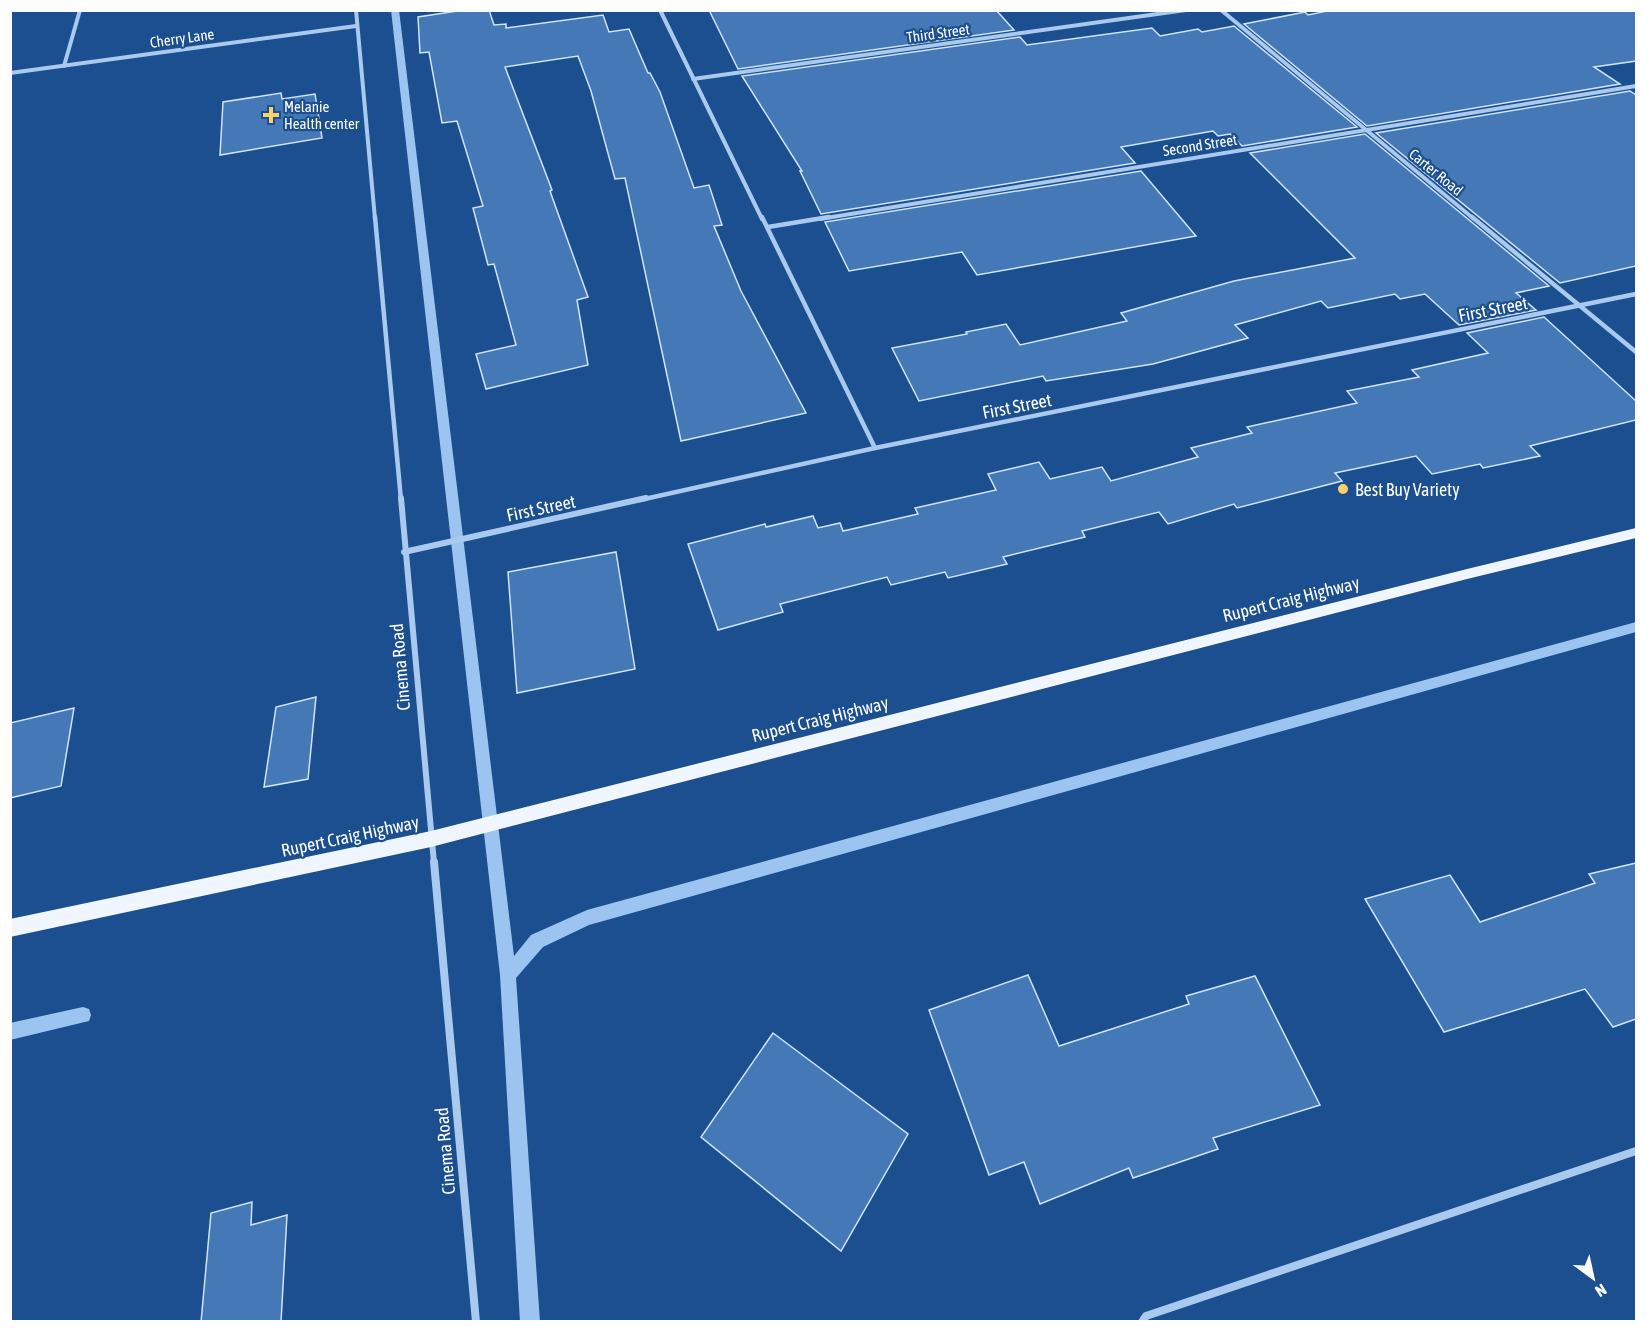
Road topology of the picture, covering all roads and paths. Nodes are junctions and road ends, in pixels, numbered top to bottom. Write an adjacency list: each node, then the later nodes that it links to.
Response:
1 (80, 10): 7 (street)
2 (356, 10): 6 (street, Cinema Road)
3 (660, 10): 9 (street)
4 (1186, 10): 9 (street, Third Street)
5 (1221, 10): 11 (street, Carter Road)
6 (356, 26): 7 (street, Cherry Lane); 18 (street, Cinema Road)
7 (64, 66): 8 (street, Cherry Lane)
8 (10, 73)
9 (693, 79): 12 (street)
10 (1636, 86): 11 (street, Second Street)
11 (1366, 130): 12 (street, Second Street); 14 (street, Carter Road)
12 (768, 227): 16 (street)
13 (1636, 294): 14 (street, First Street)
14 (1580, 305): 15 (street, Carter Road); 16 (street, First Street)
15 (1636, 352)
16 (875, 448): 18 (street, First Street)
17 (1636, 533): 19 (main road, Rupert Craig Highway)
18 (404, 552): 19 (street, Cinema Road)
19 (431, 839): 20 (main road, Rupert Craig Highway); 22 (street, Cinema Road)
20 (10, 928)
21 (1636, 1151): 23 (street)
22 (476, 1322)
23 (1142, 1322)

